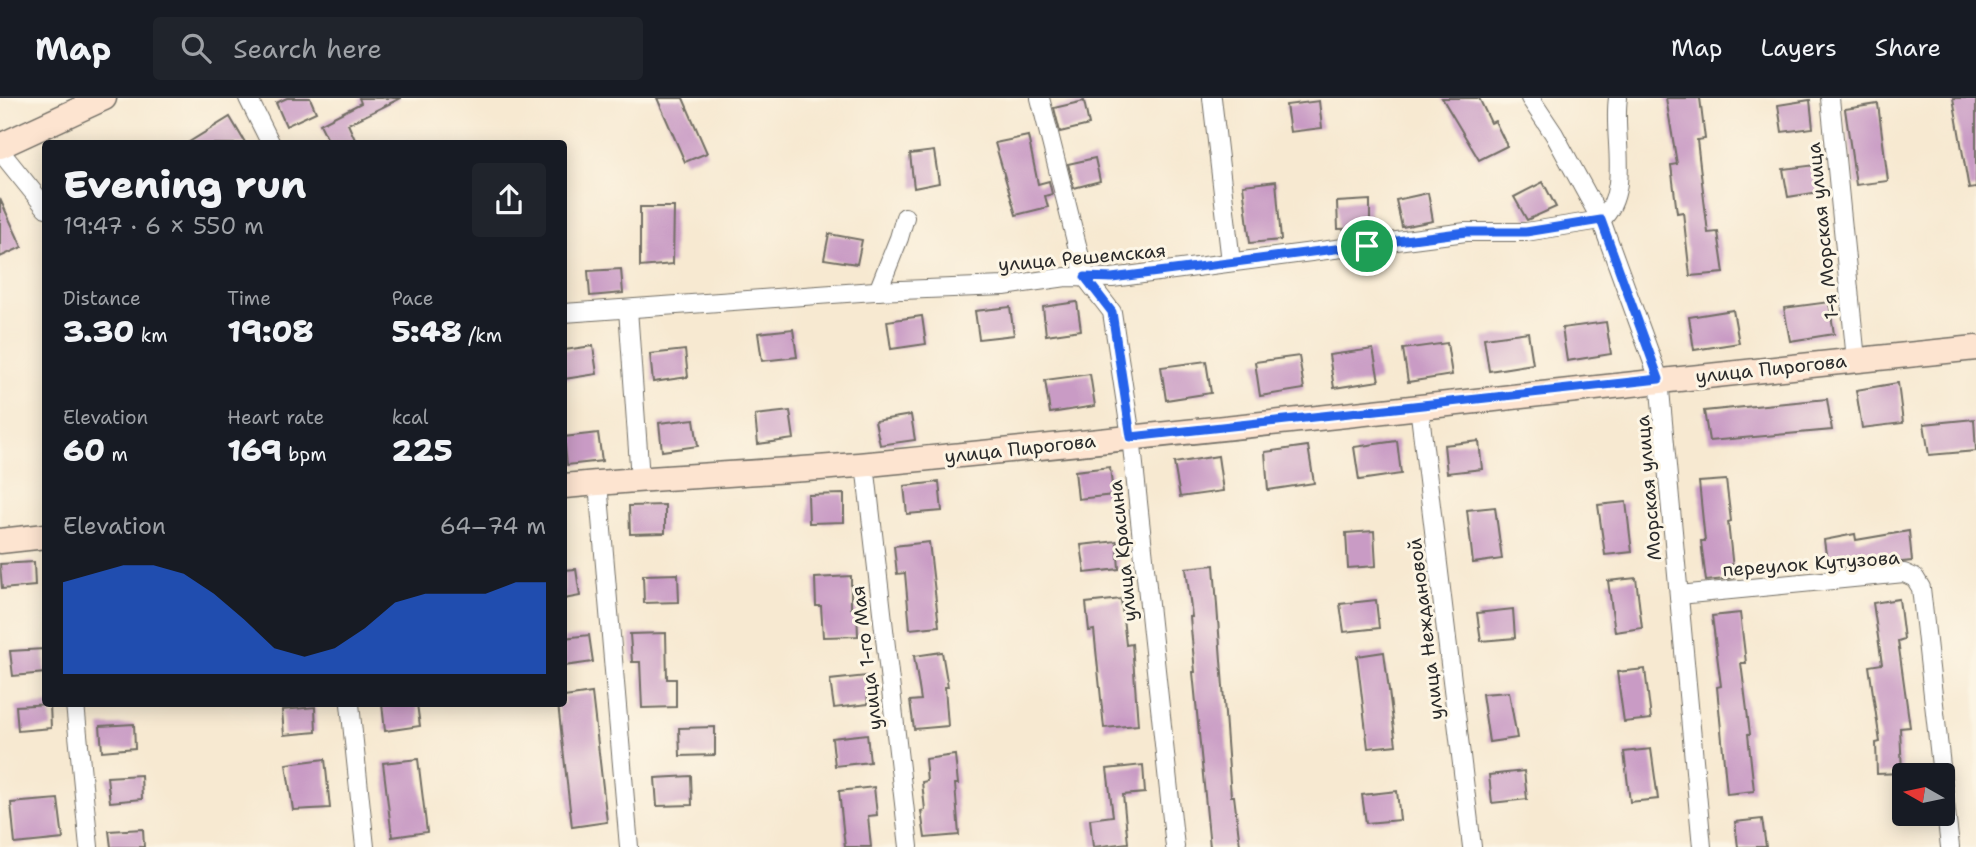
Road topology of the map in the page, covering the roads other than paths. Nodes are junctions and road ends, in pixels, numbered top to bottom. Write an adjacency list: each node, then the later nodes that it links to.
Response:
1 (104, 98): 9 (street)
2 (248, 98): 8 (street)
3 (1040, 98): 14 (street, улица Красина)
4 (1212, 98): 13 (street)
5 (1530, 98): 12 (street, Морская улица)
6 (1618, 98): 12 (street)
7 (1830, 98): 19 (street, 1-я Морская улица)
8 (269, 140)
9 (0, 149): 10 (street)
10 (42, 203)
11 (905, 217): 15 (street)
12 (1601, 220): 13 (street, улица Решемская); 20 (street, Морская улица)
13 (1231, 262): 14 (street, улица Решемская)
14 (1085, 277): 15 (street, улица Решемская); 22 (street, улица Красина)
15 (878, 291): 16 (street, улица Решемская)
16 (628, 309): 17 (street, улица Решемская); 24 (street)
17 (567, 313)
18 (1976, 348): 19 (street, улица Пирогова)
19 (1856, 360): 20 (street, улица Пирогова)
20 (1659, 379): 21 (street, улица Пирогова); 29 (street, Морская улица)
21 (1419, 405): 22 (street, улица Пирогова); 39 (street, улица Неждановой)
22 (1131, 437): 23 (street, улица Пирогова); 38 (street, улица Красина)
23 (865, 464): 24 (street, улица Пирогова); 37 (street, улица 1-го Мая)
24 (640, 479): 25 (street, улица Пирогова)
25 (598, 483): 26 (street, улица Пирогова); 36 (street)
26 (567, 486)
27 (42, 536): 28 (street)
28 (0, 541)
29 (1679, 595): 32 (street, переулок Кутузова); 40 (street, Морская улица)
30 (75, 707): 34 (street)
31 (350, 707): 35 (street)
32 (1941, 763)
33 (1948, 826): 41 (street, переулок Кутузова)
34 (89, 847)
35 (365, 847)
36 (629, 847)
37 (909, 847)
38 (1175, 847)
39 (1472, 847)
40 (1702, 847)
41 (1950, 847)

